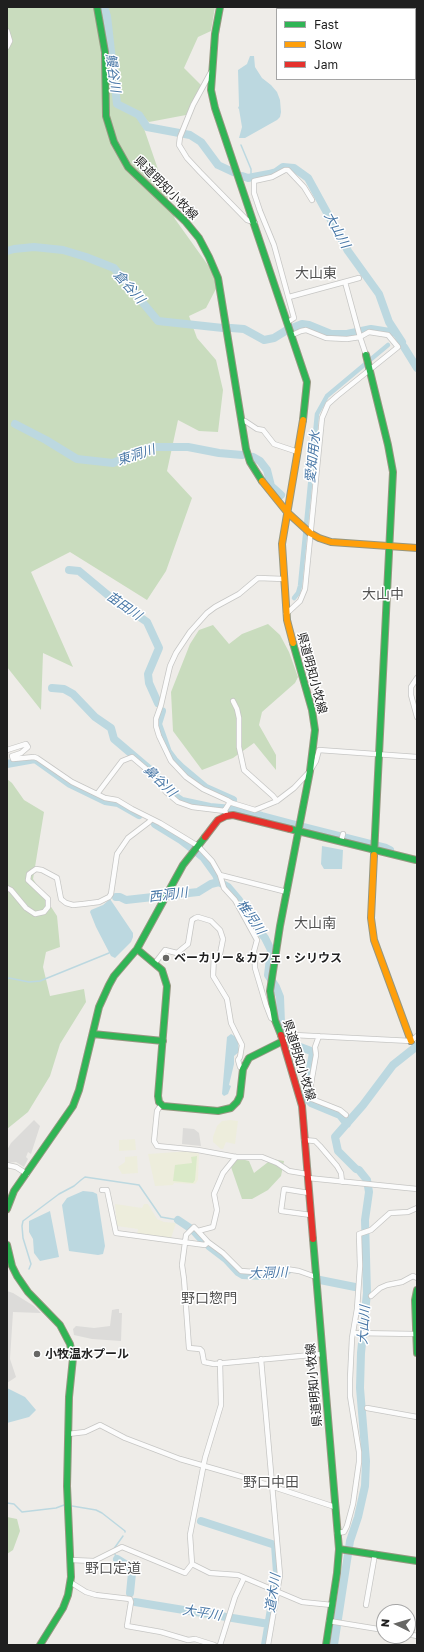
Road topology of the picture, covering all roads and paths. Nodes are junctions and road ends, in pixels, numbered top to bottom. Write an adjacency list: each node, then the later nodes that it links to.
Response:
1 (97, 7): 16 (street, 県道明知小牧線)
2 (220, 7): 5 (street, 県道明知小牧線)
3 (7, 31): 4 (street)
4 (7, 47)
5 (212, 71): 7 (street, 県道明知小牧線); 7 (street)
6 (312, 200): 10 (street)
7 (254, 223): 11 (street, 県道明知小牧線)
8 (360, 278): 9 (street)
9 (345, 282): 10 (street); 13 (street)
10 (289, 298): 11 (street)
11 (288, 323): 12 (street, 県道明知小牧線)
12 (291, 333): 13 (street); 17 (street, 県道明知小牧線)
13 (360, 335): 14 (street); 15 (street)
14 (366, 355): 15 (street)
15 (370, 370): 19 (street); 20 (street)
16 (241, 421): 17 (street); 18 (street, 県道明知小牧線)
17 (298, 452): 18 (street, 県道明知小牧線)
18 (288, 512): 19 (street); 22 (street, 県道明知小牧線)
19 (310, 533): 20 (street); 23 (street)
20 (390, 546): 21 (street); 28 (street)
21 (417, 548)
22 (284, 579): 23 (street, 県道明知小牧線); 33 (street)
23 (286, 614): 30 (street, 県道明知小牧線)
24 (417, 678): 26 (street)
25 (233, 701): 32 (street)
26 (417, 718)
27 (7, 750): 31 (street)
28 (380, 754): 29 (street); 30 (street); 38 (street)
29 (417, 757)
30 (310, 771): 32 (street); 35 (street, 県道明知小牧線)
31 (97, 794): 33 (street); 34 (street)
32 (277, 801): 33 (street)
33 (227, 809): 35 (street); 39 (street)
34 (152, 819): 39 (street); 42 (street)
35 (299, 831): 37 (street); 43 (street, 県道明知小牧線)
36 (343, 834): 37 (street)
37 (341, 840): 38 (street)
38 (374, 846): 40 (street); 52 (street)
39 (196, 849): 41 (street); 44 (street)
40 (417, 860)
41 (220, 875): 43 (street); 46 (street)
42 (7, 888)
43 (287, 892): 46 (street, 県道明知小牧線)
44 (137, 950): 45 (street); 47 (street)
45 (155, 963): 51 (street); 53 (street)
46 (275, 1020): 50 (street, 県道明知小牧線)
47 (93, 1034): 51 (street); 59 (street)
48 (319, 1036): 50 (street); 52 (street); 55 (street)
49 (417, 1036): 52 (street)
50 (286, 1039): 53 (street); 56 (street, 県道明知小牧線)
51 (163, 1041): 54 (street)
52 (410, 1041)
53 (243, 1069): 54 (street)
54 (161, 1105): 57 (street)
55 (346, 1115)
56 (304, 1140): 60 (street, 県道明知小牧線); 61 (street)
57 (236, 1157): 60 (street); 68 (street)
58 (7, 1164): 59 (street)
59 (27, 1174): 66 (street)
60 (308, 1176): 61 (street); 64 (street, 県道明知小牧線)
61 (342, 1182): 62 (street)
62 (417, 1189)
63 (102, 1190): 69 (street)
64 (309, 1193): 67 (street, 県道明知小牧線); 67 (street)
65 (417, 1208): 76 (street)
66 (7, 1210)
67 (311, 1215): 72 (street, 県道明知小牧線)
68 (198, 1231): 69 (street); 70 (street)
69 (185, 1242): 70 (street); 81 (street)
70 (208, 1242): 72 (street)
71 (7, 1245): 84 (street)
72 (316, 1276): 78 (street, 県道明知小牧線)
73 (417, 1278): 75 (street)
74 (417, 1290): 77 (street)
75 (371, 1296)
76 (355, 1333): 77 (street); 88 (street)
77 (416, 1334): 79 (street)
78 (322, 1354): 80 (street); 87 (street, 県道明知小牧線)
79 (417, 1354)
80 (261, 1359): 81 (street); 86 (street)
81 (220, 1362): 85 (street)
82 (367, 1408): 83 (street)
83 (417, 1416)
84 (68, 1434): 85 (street); 91 (street)
85 (204, 1465): 86 (street); 93 (street)
86 (272, 1487): 87 (street); 96 (street)
87 (334, 1507): 88 (street, 県道明知小牧線)
88 (337, 1533): 89 (street, 県道明知小牧線)
89 (341, 1549): 90 (street); 97 (street, 県道明知小牧線)
90 (372, 1554): 92 (street); 98 (street)
91 (71, 1560): 93 (street); 95 (street)
92 (417, 1561)
93 (192, 1564): 94 (street)
94 (244, 1578): 96 (street); 103 (street)
95 (70, 1582): 101 (street); 102 (street)
96 (277, 1592): 97 (street); 104 (street)
97 (332, 1605): 99 (street, 県道明知小牧線)
98 (366, 1605)
99 (330, 1621): 100 (street); 105 (street, 県道明知小牧線)
100 (376, 1629)
101 (40, 1645)
102 (214, 1645)
103 (220, 1645)
104 (268, 1645)
105 (326, 1645)

